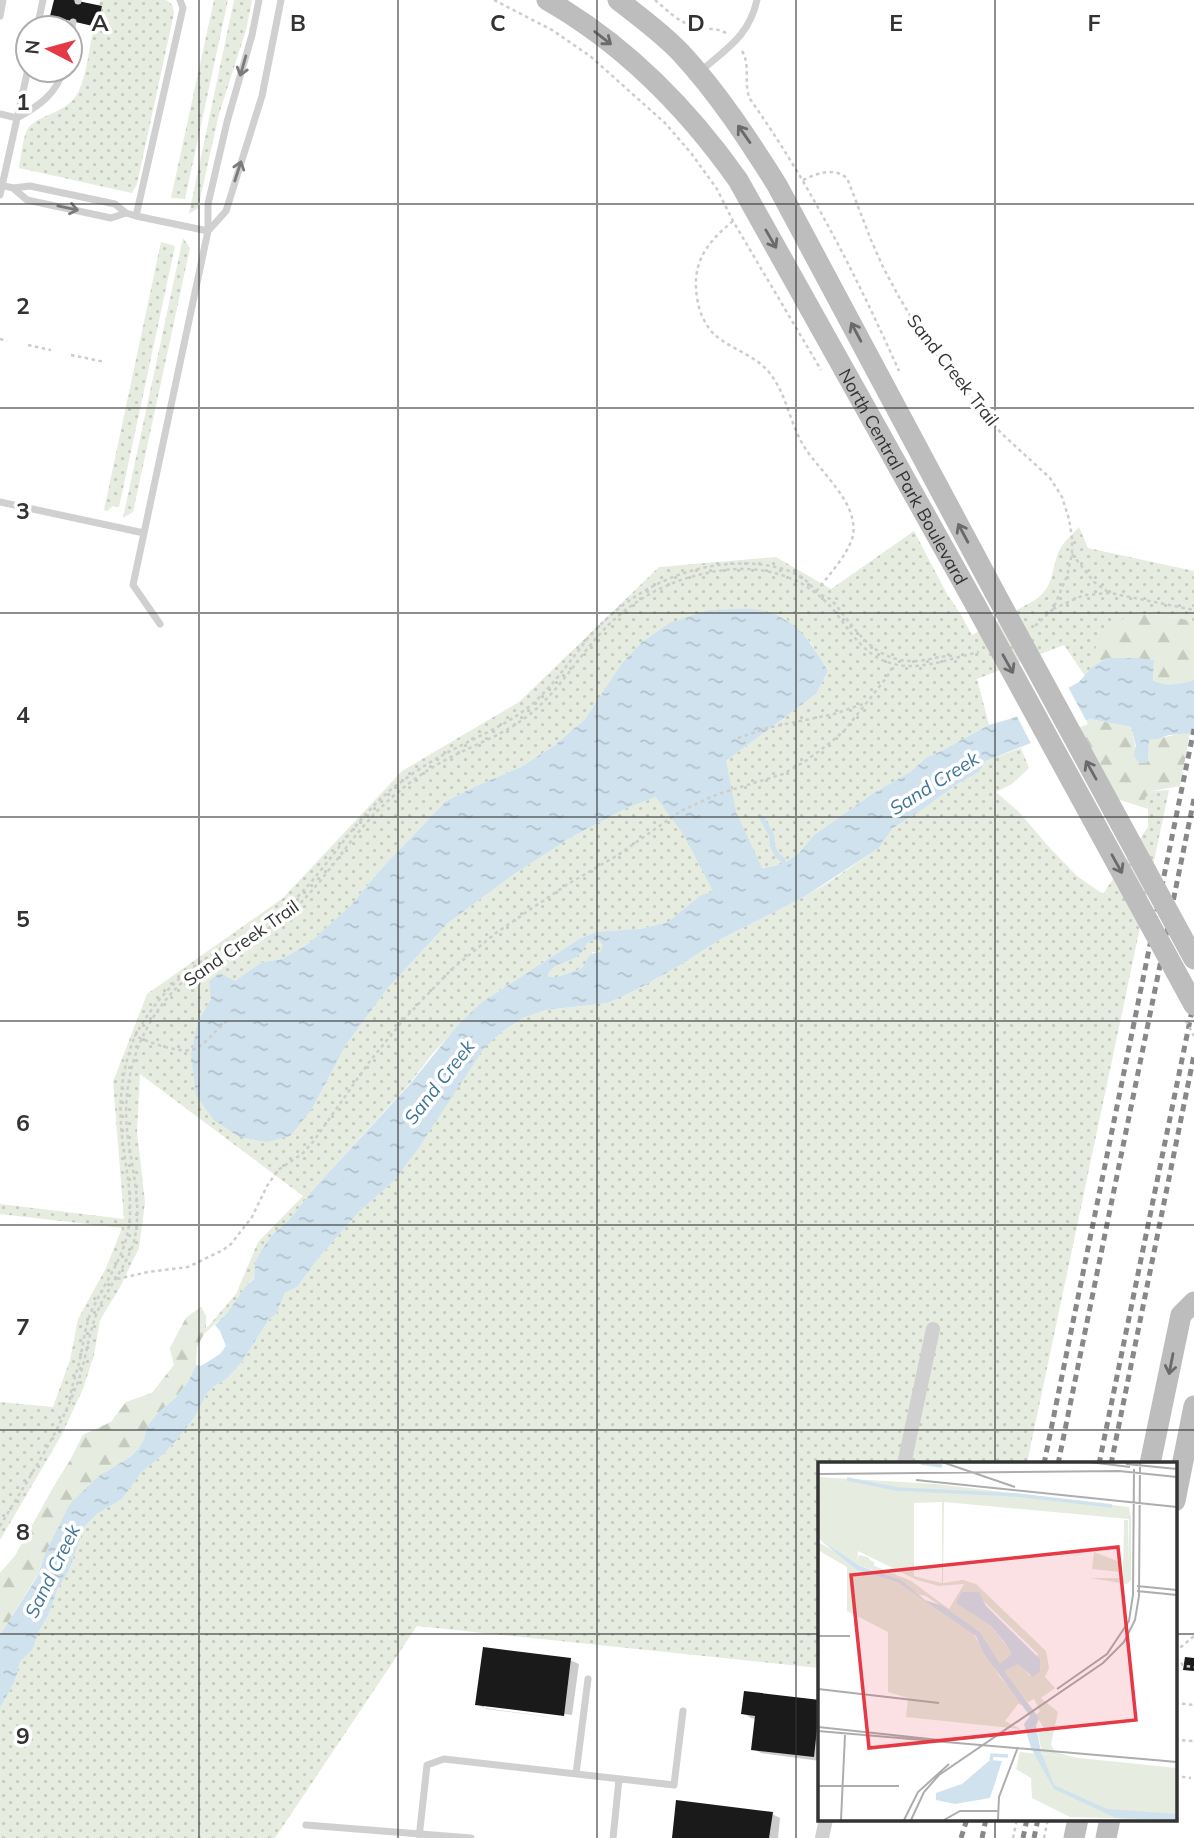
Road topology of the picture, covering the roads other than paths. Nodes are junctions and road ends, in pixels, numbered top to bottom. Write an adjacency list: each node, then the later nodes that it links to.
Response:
1 (3, 0): 8 (lane)
2 (180, 0): 18 (lane)
3 (260, 0): 19 (lane, one-way to 19)
4 (281, 0): 19 (lane, one-way to 4)
5 (547, 0): 24 (main road, North Central Park Boulevard, one-way to 24, bridge)
6 (618, 0): 9 (main road, North Central Park Boulevard)
7 (757, 0): 9 (lane)
8 (0, 16)
9 (698, 74): 23 (main road, North Central Park Boulevard, one-way to 9, bridge)
10 (25, 84): 13 (lane)
11 (57, 84): 13 (lane)
12 (0, 114): 13 (lane)
13 (17, 118): 14 (lane)
14 (1, 186): 15 (lane); 16 (lane)
15 (13, 188): 17 (lane); 17 (lane, one-way to 17)
16 (0, 195)
17 (126, 214): 18 (lane)
18 (136, 216): 19 (lane)
19 (208, 231): 21 (lane)
20 (0, 502): 21 (lane)
21 (144, 533): 22 (lane)
22 (160, 624)
23 (1194, 959)
24 (1194, 1005)
25 (1194, 1302): 29 (main road, one-way to 29)
26 (933, 1329): 28 (street)
27 (1194, 1406): 30 (main road)
28 (904, 1462)
29 (1150, 1462)
30 (1176, 1496)
31 (588, 1679): 33 (lane)
32 (682, 1711): 34 (lane)
33 (576, 1774): 34 (lane); 39 (lane)
34 (619, 1779): 41 (lane)
35 (827, 1820): 42 (street)
36 (1078, 1820): 43 (main road)
37 (1110, 1820): 44 (main road)
38 (306, 1825): 39 (lane)
39 (419, 1836): 40 (lane)
40 (471, 1838)
41 (613, 1838)
42 (822, 1838)
43 (1074, 1838)
44 (1106, 1838)

